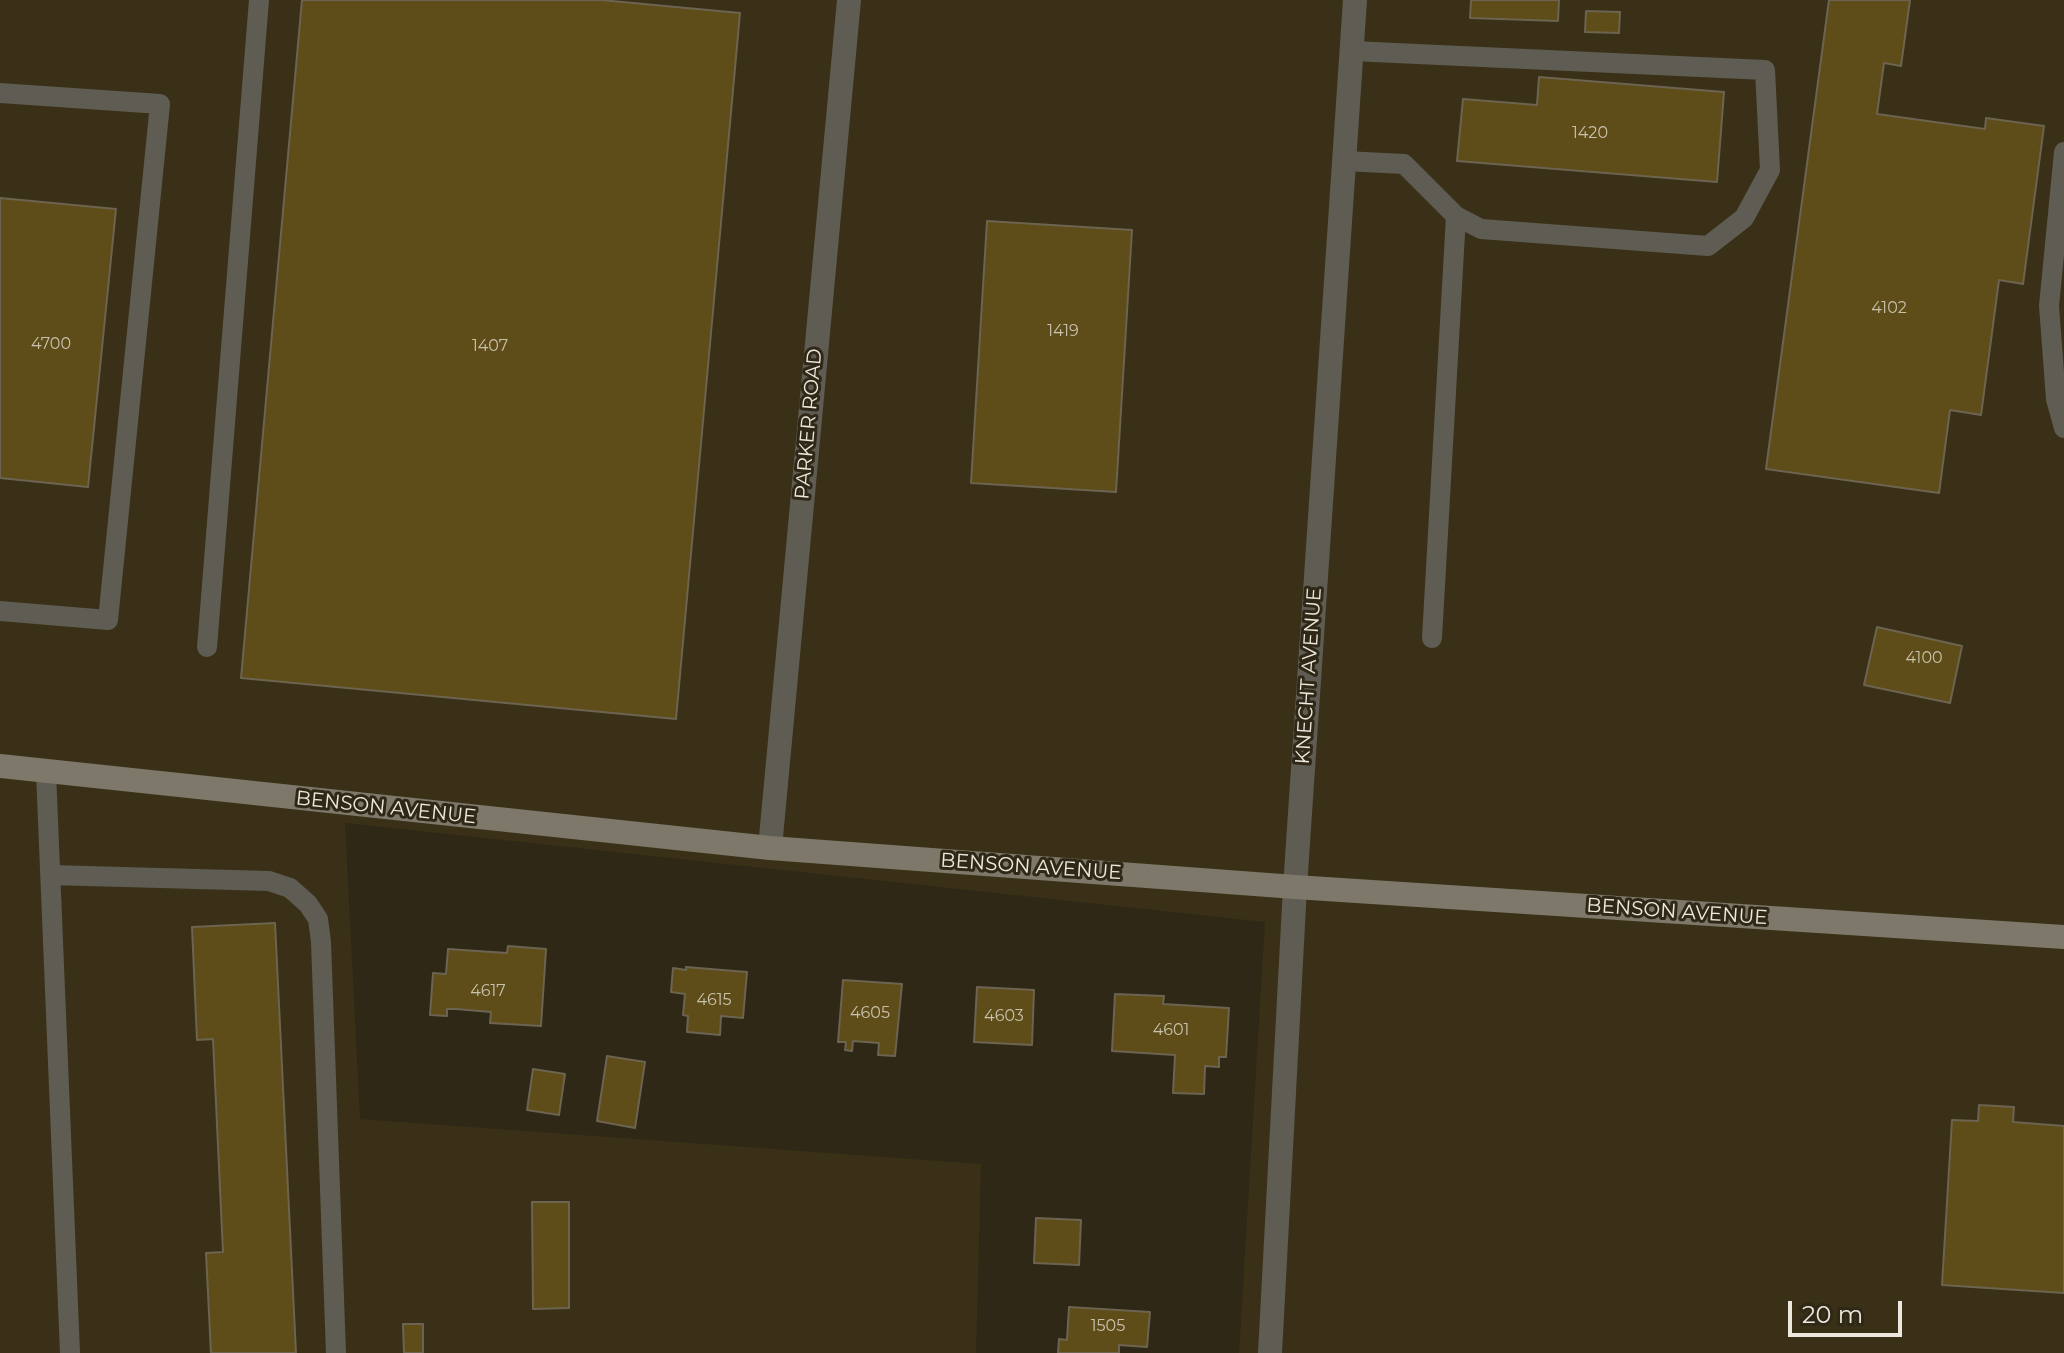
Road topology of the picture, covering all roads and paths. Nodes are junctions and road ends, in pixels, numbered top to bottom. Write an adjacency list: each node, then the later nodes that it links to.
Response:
1 (259, 0): 12 (lane)
2 (849, 0): 15 (street, PARKER ROAD)
3 (1355, 0): 4 (street, KNECHT AVENUE)
4 (1352, 51): 7 (street, KNECHT AVENUE); 8 (lane)
5 (0, 93): 10 (lane)
6 (2064, 152): 9 (lane)
7 (1344, 161): 8 (lane); 17 (street, KNECHT AVENUE)
8 (1456, 216): 11 (lane)
9 (2064, 428)
10 (0, 611)
11 (1432, 638)
12 (207, 647)
13 (0, 766): 14 (street, BENSON AVENUE)
14 (46, 772): 15 (street, BENSON AVENUE); 16 (lane)
15 (770, 848): 17 (street, BENSON AVENUE)
16 (51, 875): 19 (lane); 20 (lane)
17 (1295, 887): 18 (street, BENSON AVENUE); 21 (street, KNECHT AVENUE)
18 (2064, 937)
19 (70, 1353)
20 (336, 1353)
21 (1270, 1353)

